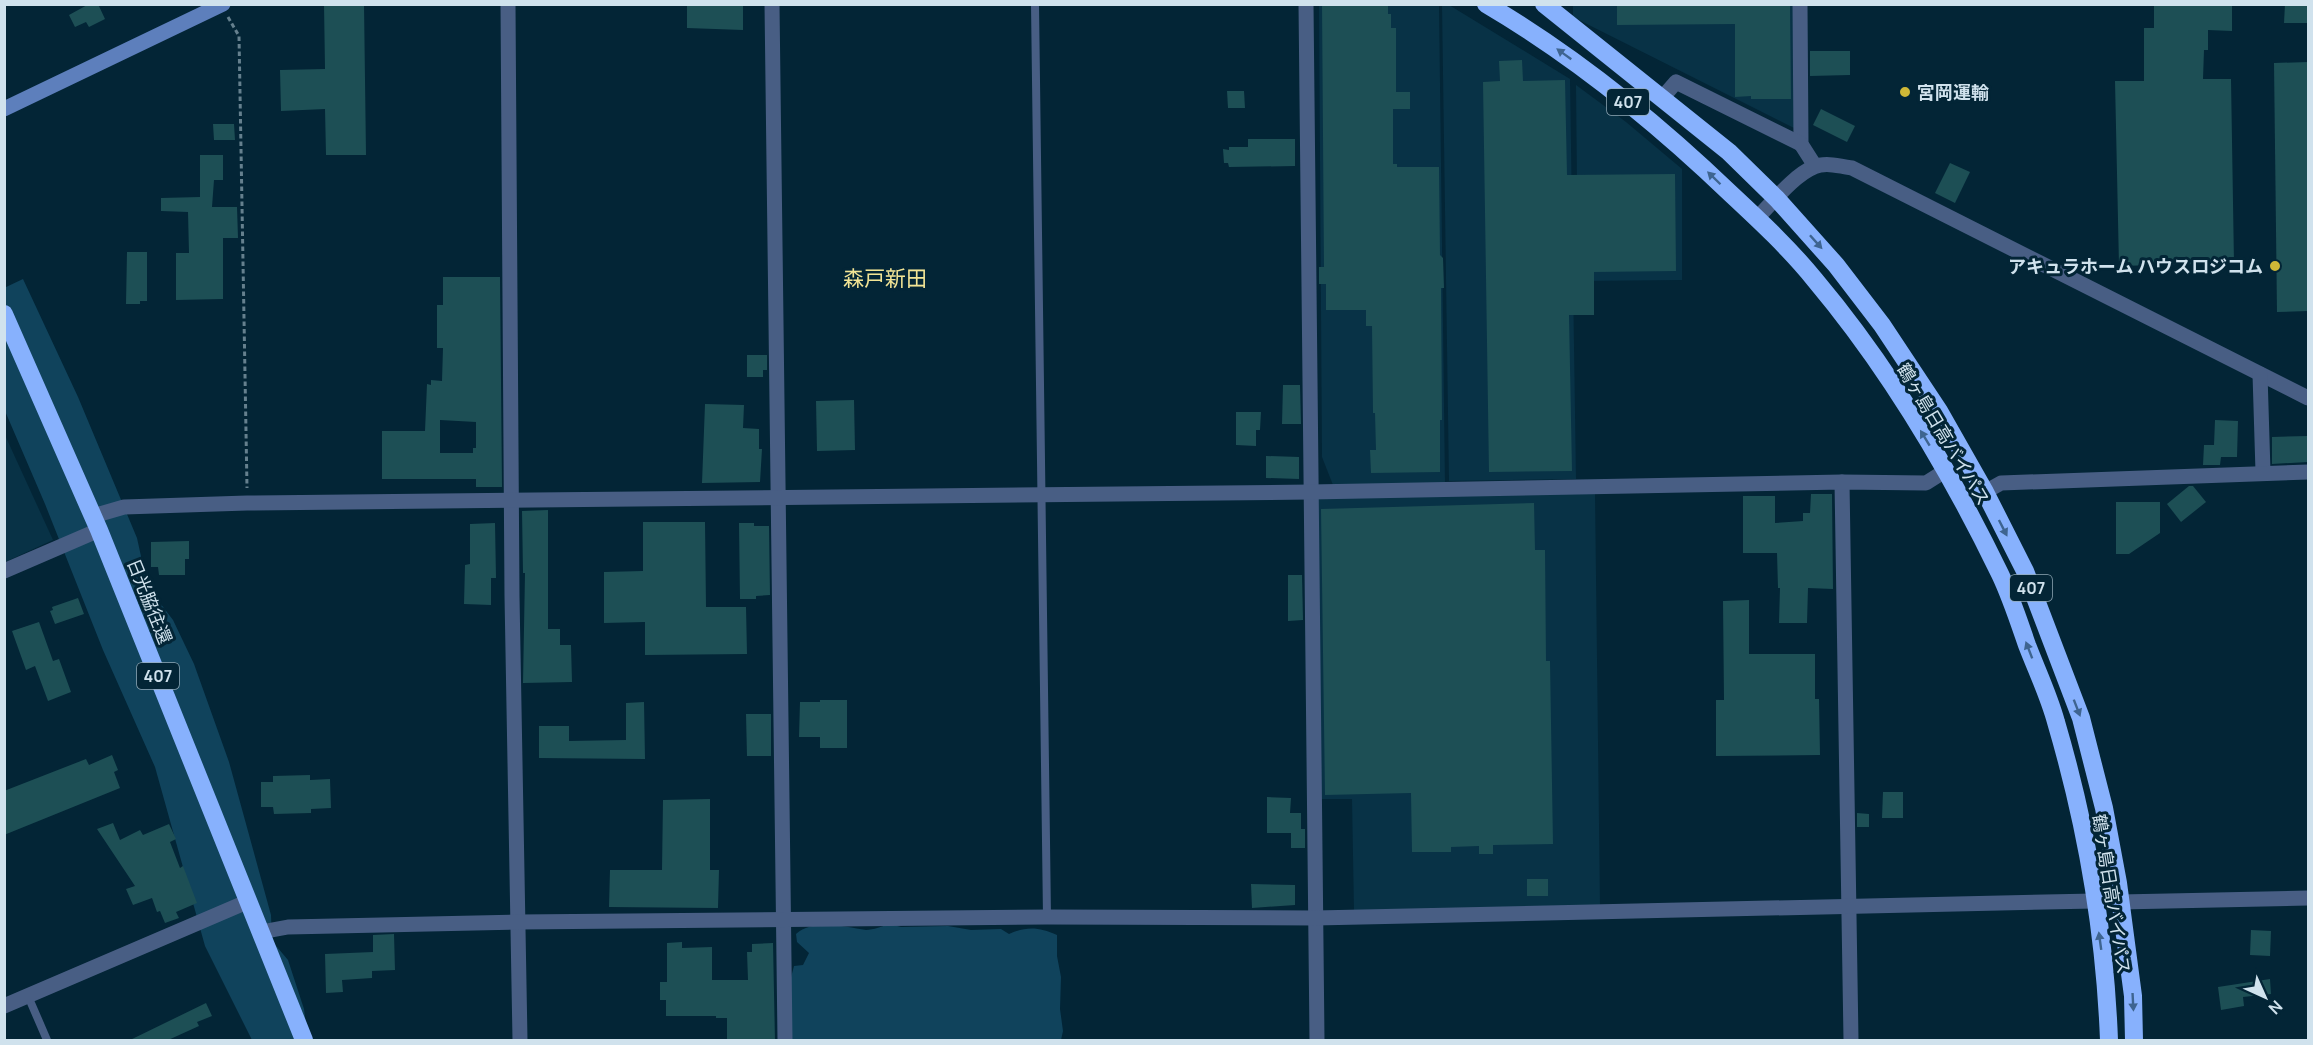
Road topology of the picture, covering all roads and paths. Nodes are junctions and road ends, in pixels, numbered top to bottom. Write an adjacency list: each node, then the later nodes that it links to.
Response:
1 (508, 4): 26 (street)
2 (772, 4): 25 (street)
3 (1035, 4): 24 (lane)
4 (1306, 4): 22 (street)
5 (1486, 4): 14 (highway, 鶴ヶ島日高バイパス / 407, one-way to 5)
6 (1544, 4): 9 (highway, 鶴ヶ島日高バイパス / 407)
7 (1800, 4): 11 (street)
8 (222, 5): 10 (street); 27 (path)
9 (1663, 98): 11 (street); 13 (highway, 鶴ヶ島日高バイパス / 407)
10 (4, 109)
11 (1801, 144): 12 (street)
12 (1815, 166): 13 (street); 16 (street)
13 (1777, 199): 14 (street); 23 (highway, 鶴ヶ島日高バイパス / 407, one-way to 23)
14 (1757, 218): 18 (highway, 鶴ヶ島日高バイパス / 407, one-way to 14)
15 (4, 314): 28 (highway, 日光脇往還 / 407)
16 (2260, 374): 17 (street); 19 (street)
17 (2308, 398)
18 (1945, 471): 21 (street); 32 (highway, 鶴ヶ島日高バイパス / 407, one-way to 18)
19 (2263, 472): 20 (street); 23 (street)
20 (2308, 472)
21 (1842, 482): 22 (street); 34 (street)
22 (1310, 492): 24 (street); 36 (street)
23 (1985, 492): 33 (highway, 鶴ヶ島日高バイパス / 407, one-way to 33)
24 (1042, 494): 25 (street); 35 (lane)
25 (778, 496): 26 (street); 37 (street)
26 (513, 500): 27 (street); 38 (street)
27 (247, 503): 28 (street)
28 (96, 523): 29 (street); 31 (highway, 日光脇往還 / 407)
29 (4, 571)
30 (2308, 898): 33 (street)
31 (249, 901): 39 (highway, 日光脇往還 / 407); 40 (street)
32 (2095, 901): 34 (street); 48 (highway, 鶴ヶ島日高バイパス / 407, one-way to 32)
33 (2120, 902): 49 (highway, 鶴ヶ島日高バイパス / 407, one-way to 49)
34 (1848, 907): 36 (street); 47 (street)
35 (1047, 917): 36 (street); 37 (street)
36 (1315, 918): 46 (street)
37 (783, 921): 38 (street); 45 (street)
38 (519, 922): 39 (street); 44 (street)
39 (261, 932): 43 (highway, 日光脇往還 / 407)
40 (28, 996): 41 (street); 42 (lane)
41 (4, 1006)
42 (47, 1041)
43 (304, 1041)
44 (520, 1041)
45 (784, 1041)
46 (1317, 1041)
47 (1851, 1041)
48 (2109, 1041)
49 (2134, 1041)

